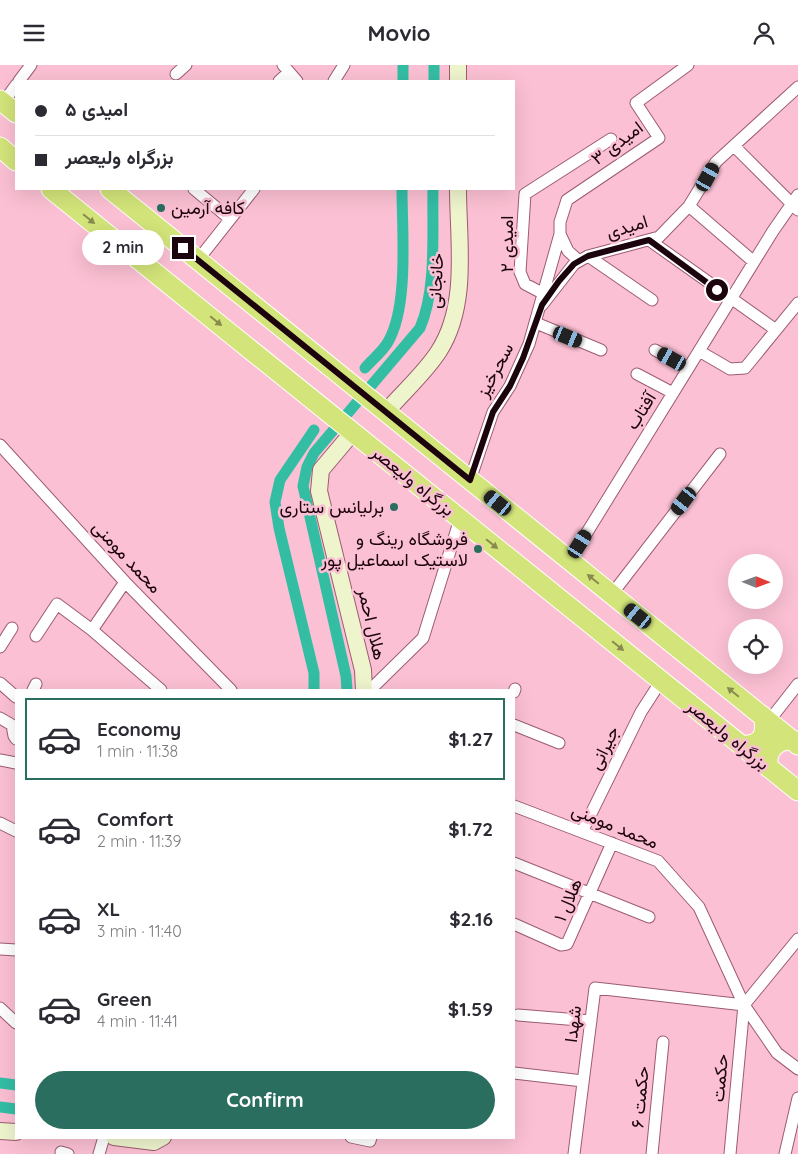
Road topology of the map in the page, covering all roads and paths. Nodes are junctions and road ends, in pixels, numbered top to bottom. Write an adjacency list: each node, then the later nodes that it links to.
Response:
1 (31, 65): 8 (street)
2 (186, 65): 7 (street)
3 (344, 65): 11 (street)
4 (458, 65): 12 (main road)
5 (688, 65): 29 (street, امیدی ۳)
6 (286, 68): 9 (street); 10 (street)
7 (176, 74)
8 (20, 80)
9 (280, 80)
10 (296, 80)
11 (335, 80)
12 (458, 80)
13 (15, 87): 15 (street)
14 (796, 93): 17 (street, امیدی)
15 (7, 105)
16 (611, 139): 34 (street, امیدی ۲)
17 (734, 146): 26 (street, امیدی); 27 (street)
18 (0, 147): 19 (highway)
19 (15, 160)
20 (52, 190): 47 (highway, بزرگراه ولیعصر, one-way to 47)
21 (111, 190): 32 (highway, بزرگراه ولیعصر)
22 (195, 190): 28 (street)
23 (253, 190): 28 (street)
24 (458, 190): 46 (main road, خانجانی)
25 (798, 195): 27 (street, آفتاب)
26 (689, 206): 30 (street, امیدی); 33 (street)
27 (794, 207): 33 (street, آفتاب)
28 (230, 219): 32 (street)
29 (560, 234): 31 (street); 34 (street, امیدی ۳)
30 (649, 240): 31 (street, امیدی); 36 (street)
31 (584, 259): 34 (street); 35 (street)
32 (198, 260): 46 (highway, بزرگراه ولیعصر)
33 (754, 263): 36 (street, آفتاب)
34 (543, 299): 38 (street, سحرخیز)
35 (652, 300)
36 (731, 300): 39 (street); 42 (street, آفتاب)
37 (798, 303): 39 (street)
38 (536, 323): 41 (street); 50 (street, سحرخیز)
39 (776, 330): 42 (street)
40 (655, 349): 43 (street)
41 (601, 350)
42 (699, 351): 43 (street, آفتاب)
43 (688, 368): 45 (street, آفتاب)
44 (637, 374): 45 (street)
45 (673, 393): 52 (street, آفتاب)
46 (386, 412): 50 (highway, بزرگراه ولیعصر)
47 (353, 432): 51 (highway, بزرگراه ولیعصر); 64 (main road, هلال احمر)
48 (0, 445): 53 (street, محمد مومنی)
49 (720, 454): 54 (street)
50 (470, 480): 52 (highway, بزرگراه ولیعصر)
51 (460, 519): 59 (highway, بزرگراه ولیعصر, one-way to 59); 65 (street)
52 (570, 560): 54 (highway, بزرگراه ولیعصر, one-way to 52)
53 (125, 582): 56 (street); 63 (street, محمد مومنی)
54 (612, 594): 68 (highway, بزرگراه ولیعصر, one-way to 54)
55 (12, 629): 58 (street)
56 (92, 630): 57 (street); 62 (street)
57 (36, 636)
58 (0, 647)
59 (661, 681): 73 (highway, بزرگراه ولیعصر); 81 (street, جیرانی)
60 (0, 683): 66 (street)
61 (798, 684): 68 (street)
62 (160, 689)
63 (230, 689)
64 (364, 689)
65 (371, 689)
66 (15, 696)
67 (0, 718): 70 (street)
68 (766, 719): 71 (highway, بزرگراه ولیعصر); 73 (highway)
69 (515, 725): 72 (street)
70 (15, 738)
71 (795, 742): 76 (highway)
72 (559, 743)
73 (741, 745): 76 (highway, بزرگراه ولیعصر)
74 (0, 760): 75 (street)
75 (15, 763)
76 (769, 768): 77 (highway, بزرگراه ولیعصر)
77 (798, 791)
78 (515, 806): 81 (street, محمد مومنی)
79 (0, 823): 80 (street)
80 (15, 830)
81 (582, 832): 82 (street, محمد مومنی)
82 (612, 843): 84 (street, هلال ۱); 90 (street, محمد مومنی)
83 (515, 863): 84 (street)
84 (590, 893): 85 (street); 86 (street, هلال ۱)
85 (649, 917)
86 (515, 924)
87 (798, 939): 90 (street)
88 (0, 949): 89 (street)
89 (15, 950)
90 (744, 1005): 93 (street, شهدا); 96 (street, محمد مومنی); 108 (street, حکمت)
91 (0, 1008): 94 (street)
92 (518, 1015): 93 (street)
93 (591, 1021): 98 (street, شهدا)
94 (15, 1022)
95 (663, 1042): 107 (street, حکمت ۶)
96 (798, 1069)
97 (515, 1073): 98 (street)
98 (583, 1081): 106 (street, شهدا)
99 (798, 1098): 109 (street)
100 (0, 1131): 101 (main road)
101 (15, 1132)
102 (104, 1139): 105 (street)
103 (130, 1139): 104 (main road)
104 (159, 1139)
105 (100, 1154)
106 (574, 1154)
107 (652, 1154)
108 (730, 1154)
109 (785, 1154)

